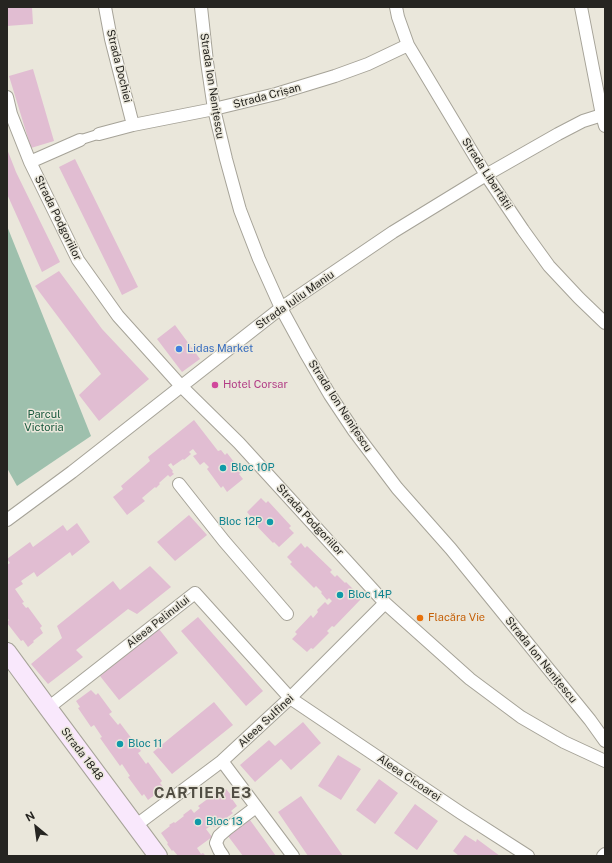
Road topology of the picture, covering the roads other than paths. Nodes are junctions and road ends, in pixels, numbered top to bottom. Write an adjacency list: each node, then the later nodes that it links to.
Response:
1 (105, 7): 9 (street, Strada Dochiei)
2 (201, 7): 7 (street, Strada Ion Nenițescu)
3 (396, 7): 5 (street, Strada Libertății)
4 (581, 7): 8 (street)
5 (408, 46): 7 (street, Strada Crișan); 13 (street, Strada Libertății)
6 (7, 97): 12 (street, Strada Podgoriilor)
7 (214, 109): 9 (street, Strada Crișan); 14 (street, Strada Ion Nenițescu)
8 (604, 119): 13 (street, Strada Iuliu Maniu)
9 (133, 125): 10 (street, Strada Crișan)
10 (99, 134): 11 (street, Strada Crișan)
11 (80, 140): 12 (street, Strada Crișan)
12 (30, 162): 16 (street, Strada Podgoriilor)
13 (486, 175): 14 (street, Strada Iuliu Maniu); 15 (street, Strada Libertății)
14 (281, 308): 16 (street, Strada Iuliu Maniu); 24 (street, Strada Ion Nenițescu)
15 (605, 323)
16 (181, 386): 18 (street, Strada Iuliu Maniu); 19 (street, Strada Podgoriilor)
17 (178, 484): 20 (street)
18 (7, 520)
19 (385, 603): 22 (street, Aleea Sulfinei); 26 (street, Strada Podgoriilor)
20 (287, 614)
21 (7, 652): 23 (main road, Strada 1848)
22 (290, 698): 23 (street, Aleea Pelinului); 25 (street, Aleea Sulfinei); 33 (street, Aleea Cicoarei)
23 (48, 708): 28 (main road, Strada 1848)
24 (605, 741)
25 (222, 761): 27 (street); 28 (street, Aleea Sulfinei)
26 (605, 761)
27 (256, 807): 31 (street); 32 (street)
28 (135, 826): 30 (main road, Strada 1848)
29 (605, 854): 34 (street)
30 (158, 856)
31 (223, 856)
32 (293, 856)
33 (528, 856)
34 (603, 856)

